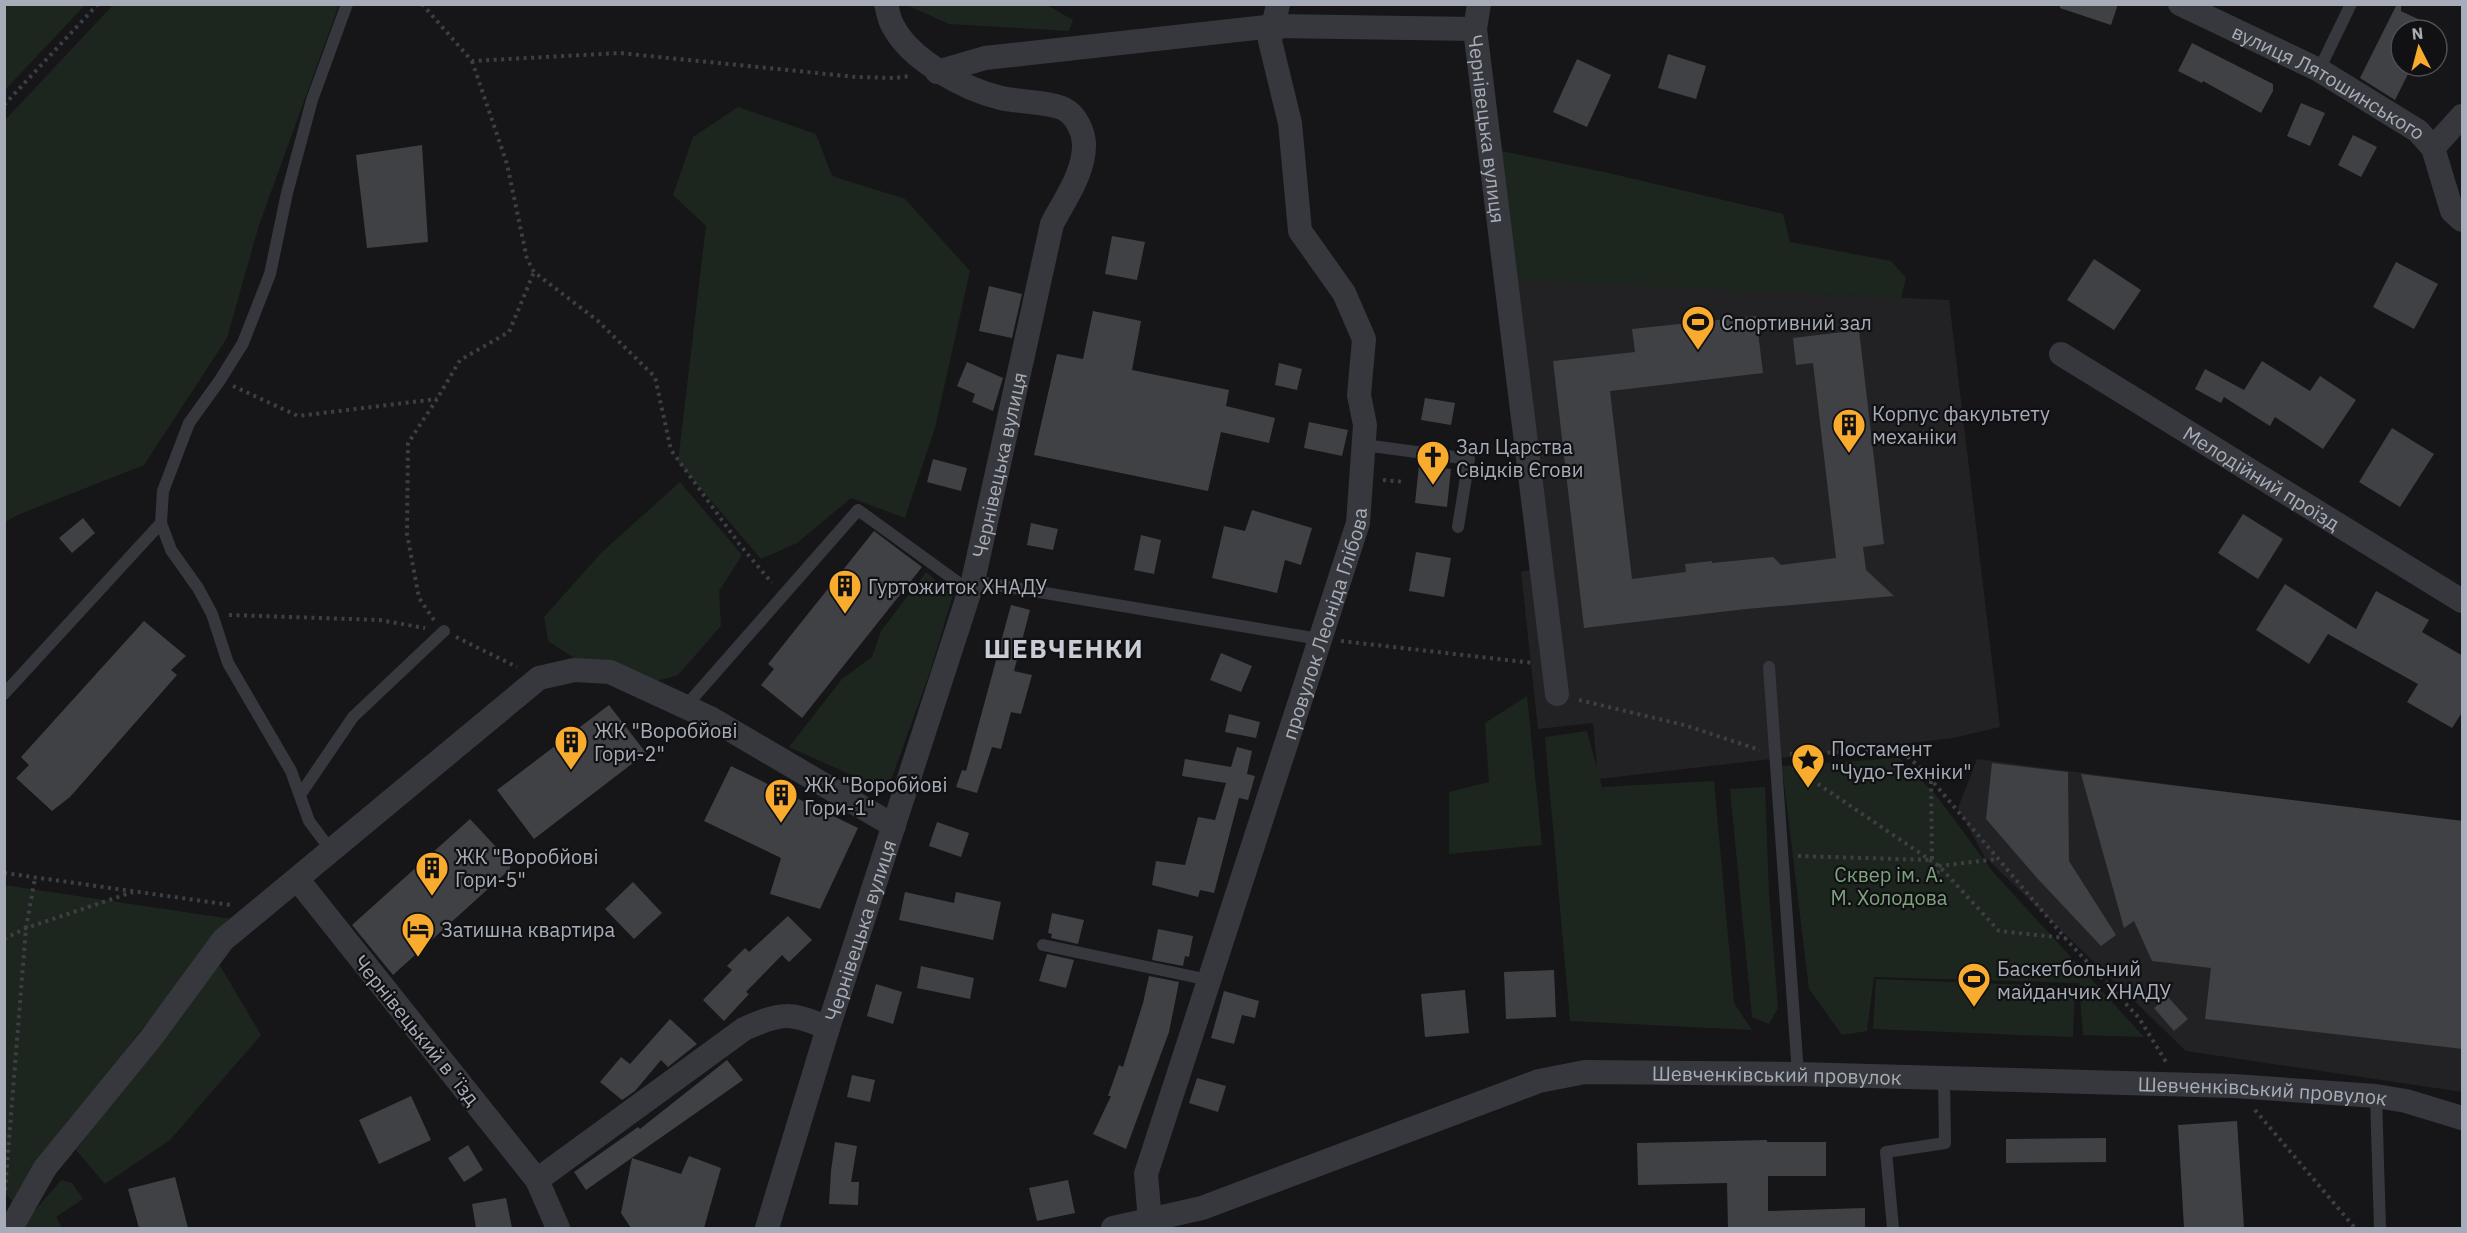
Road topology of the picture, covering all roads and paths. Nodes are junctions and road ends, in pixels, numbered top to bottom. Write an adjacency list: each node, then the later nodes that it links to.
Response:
1 (98, 4): 13 (path)
2 (347, 4): 19 (lane)
3 (422, 4): 10 (path)
4 (886, 4): 12 (street, Чернівецька вулиця)
5 (1479, 4): 9 (street)
6 (2180, 4): 11 (street, вулиця Лятошинського)
7 (2351, 4): 11 (lane)
8 (1276, 15): 9 (street, Чернівецька вулиця); 12 (street, Чернівецька вулиця); 21 (street, провулок Леоніда Глібова)
9 (1475, 28): 33 (street, Чернівецька вулиця)
10 (472, 61): 12 (path); 17 (path)
11 (2319, 70): 15 (street, вулиця Лятошинського)
12 (937, 72): 24 (street, Чернівецька вулиця)
13 (4, 105)
14 (2463, 116): 15 (street)
15 (2433, 148): 16 (street, вулиця Лятошинського)
16 (2463, 220)
17 (534, 272): 20 (path); 25 (path)
18 (2061, 354): 26 (street, Мелодійний проїзд)
19 (220, 380): 20 (path); 22 (lane)
20 (437, 399): 28 (path)
21 (1364, 445): 23 (lane); 29 (street, провулок Леоніда Глібова)
22 (162, 523): 27 (lane); 32 (lane)
23 (1458, 527)
24 (971, 586): 25 (lane); 29 (lane); 38 (street, Чернівецька вулиця)
25 (783, 596): 34 (lane)
26 (2463, 601)
27 (213, 614): 28 (path); 37 (lane)
28 (444, 631): 31 (path); 37 (lane)
29 (1319, 639): 33 (path); 54 (street, провулок Леоніда Глібова)
30 (1769, 667): 35 (lane)
31 (539, 678): 34 (street); 39 (street)
32 (4, 694)
33 (1557, 694): 35 (path)
34 (685, 707): 38 (street)
35 (1775, 755): 36 (path); 40 (lane); 42 (path)
36 (1931, 780): 41 (path); 42 (path)
37 (300, 795): 39 (lane)
38 (894, 826): 55 (street, Чернівецька вулиця)
39 (330, 849): 46 (street)
40 (1782, 855): 42 (path); 56 (lane)
41 (1998, 859): 43 (path); 52 (path)
42 (1932, 860): 43 (path)
43 (1939, 866): 47 (path); 52 (path)
44 (4, 873): 45 (path)
45 (35, 878): 48 (path); 50 (path)
46 (298, 880): 49 (street); 62 (street, Чернівецький вʼїзд)
47 (1936, 881)
48 (135, 892): 49 (path); 50 (path)
49 (261, 909): 63 (street)
50 (26, 928): 51 (path); 63 (path)
51 (4, 939)
52 (2066, 939): 58 (path)
53 (1043, 945): 54 (lane)
54 (1209, 980): 64 (street, провулок Леоніда Глібова)
55 (828, 1028): 62 (street); 66 (street, Чернівецька вулиця)
56 (1798, 1074): 57 (street, Шевченківський провулок); 64 (street, Шевченківський провулок)
57 (1944, 1078): 58 (street, Шевченківський провулок); 68 (lane)
58 (2180, 1085): 59 (street, Шевченківський провулок)
59 (2234, 1086): 60 (street, Шевченківський провулок); 69 (path)
60 (2376, 1096): 61 (street, Шевченківський провулок); 70 (lane)
61 (2463, 1118)
62 (537, 1180): 65 (street, Чернівецький вʼїзд)
63 (9, 1212)
64 (1150, 1221): 67 (street, Шевченківський провулок)
65 (558, 1228)
66 (767, 1228)
67 (1113, 1228)
68 (1893, 1228)
69 (2355, 1228)
70 (2380, 1228)

